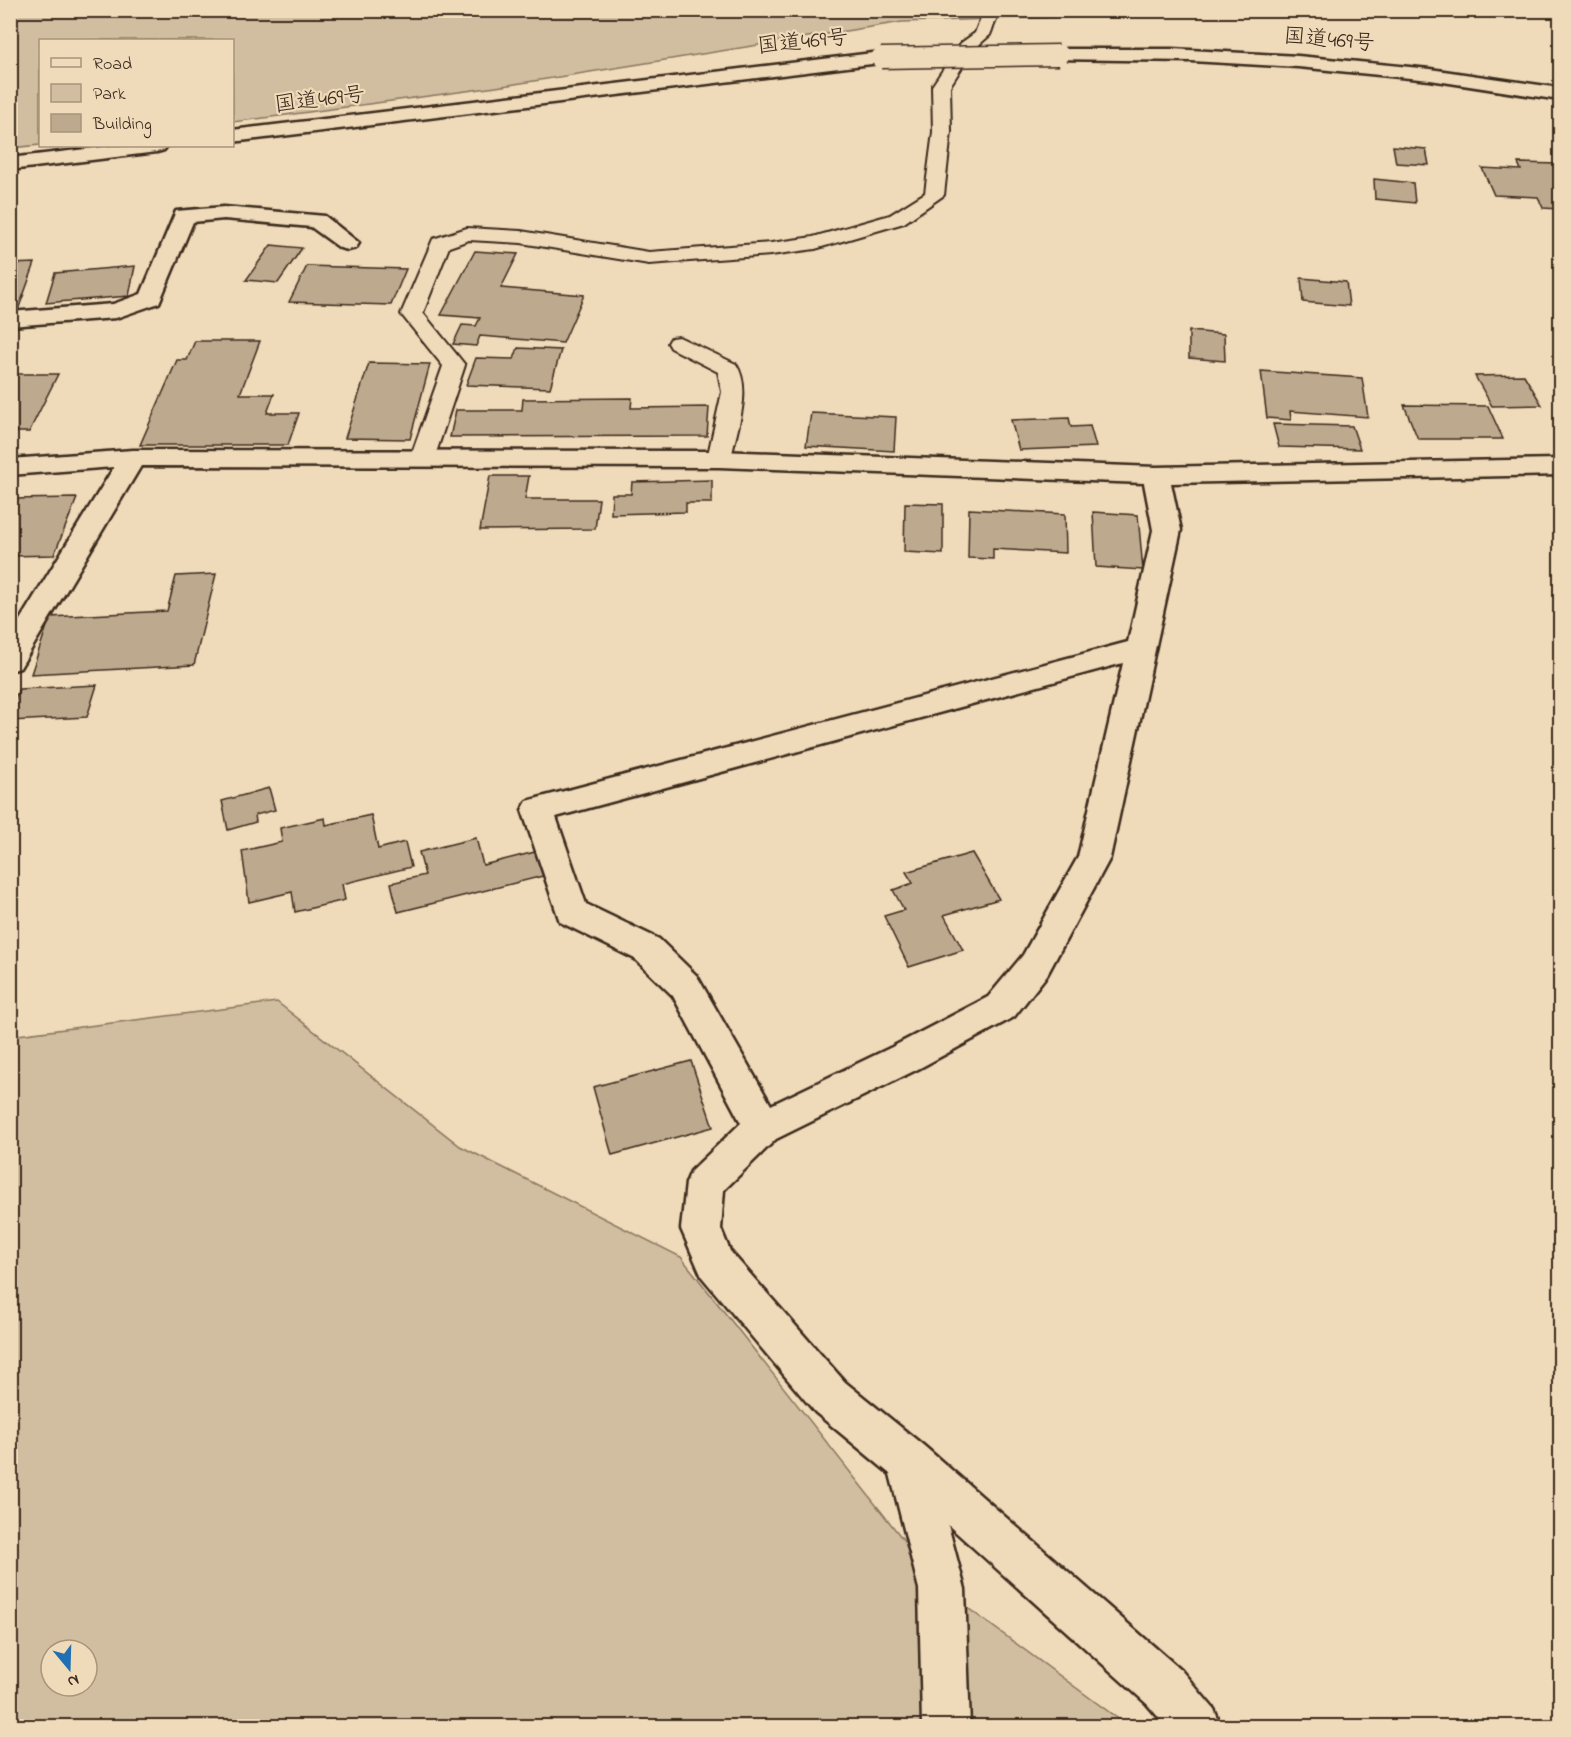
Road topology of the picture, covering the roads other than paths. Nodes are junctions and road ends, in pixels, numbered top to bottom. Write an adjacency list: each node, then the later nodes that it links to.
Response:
1 (992, 10): 10 (lane)
2 (1560, 94): 3 (main road, 国道469号, bridge)
3 (234, 136)
4 (149, 147): 5 (main road)
5 (10, 164)
6 (348, 243): 7 (main road)
7 (10, 319)
8 (679, 343): 11 (lane)
9 (133, 458): 10 (main road); 12 (main road); 16 (main road)
10 (422, 459): 11 (main road)
11 (719, 459): 14 (main road)
12 (10, 467)
13 (1560, 467): 14 (main road)
14 (1156, 476): 15 (main road)
15 (1139, 649): 17 (main road); 17 (main road)
16 (10, 661)
17 (763, 1127): 18 (main road)
18 (909, 1461): 19 (main road); 20 (main road)
19 (946, 1726)
20 (1197, 1726)

